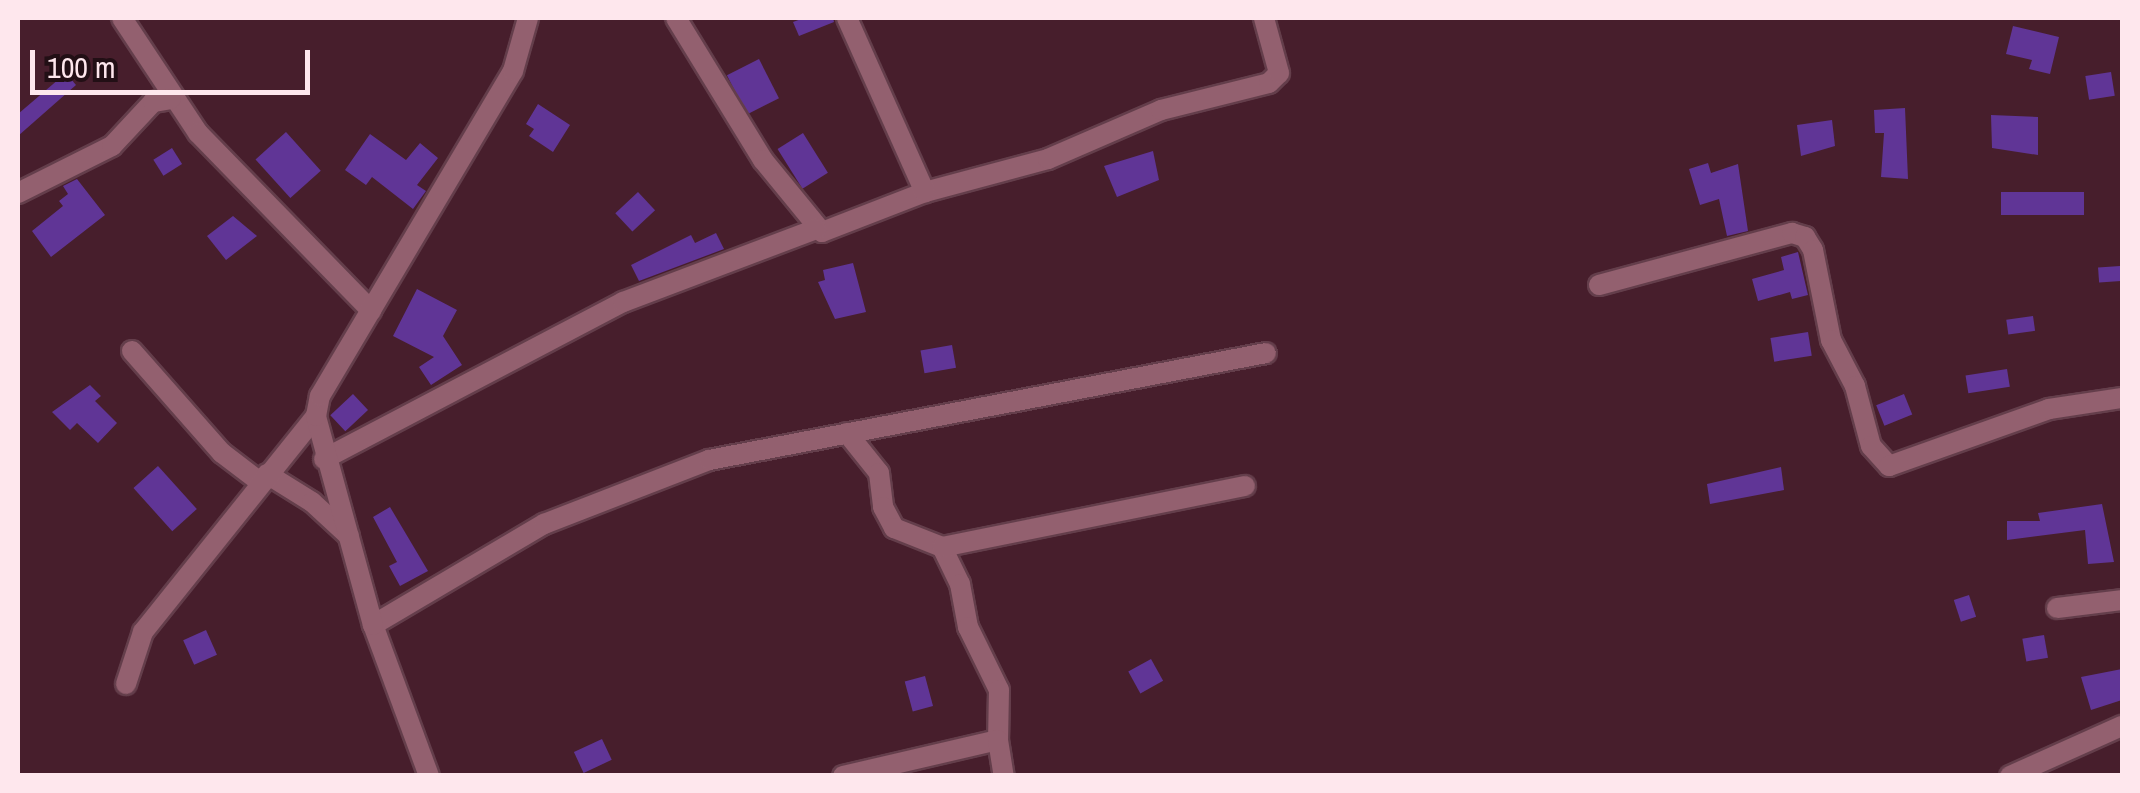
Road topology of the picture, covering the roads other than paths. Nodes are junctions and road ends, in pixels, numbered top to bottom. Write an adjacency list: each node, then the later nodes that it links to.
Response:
1 (122, 18): 6 (street)
2 (676, 18): 9 (street)
3 (847, 18): 7 (street)
4 (1264, 18): 7 (street)
5 (521, 22): 11 (street)
6 (171, 98): 8 (street); 11 (street)
7 (925, 192): 9 (street)
8 (18, 193)
9 (816, 230): 17 (street)
10 (1599, 286): 14 (street)
11 (371, 310): 15 (street)
12 (132, 351): 18 (street)
13 (1266, 353): 16 (street)
14 (2122, 398)
15 (316, 416): 17 (street); 18 (street)
16 (847, 434): 21 (street); 24 (street)
17 (324, 459): 20 (street)
18 (264, 478): 20 (street); 25 (street)
19 (1245, 486): 21 (street)
20 (350, 538): 24 (street)
21 (942, 548): 27 (street)
22 (2122, 600): 23 (street)
23 (2057, 608)
24 (373, 625): 28 (street)
25 (126, 684)
26 (2122, 726): 31 (street)
27 (998, 740): 29 (street); 30 (street)
28 (428, 776)
29 (844, 776)
30 (1004, 776)
31 (2010, 776)

